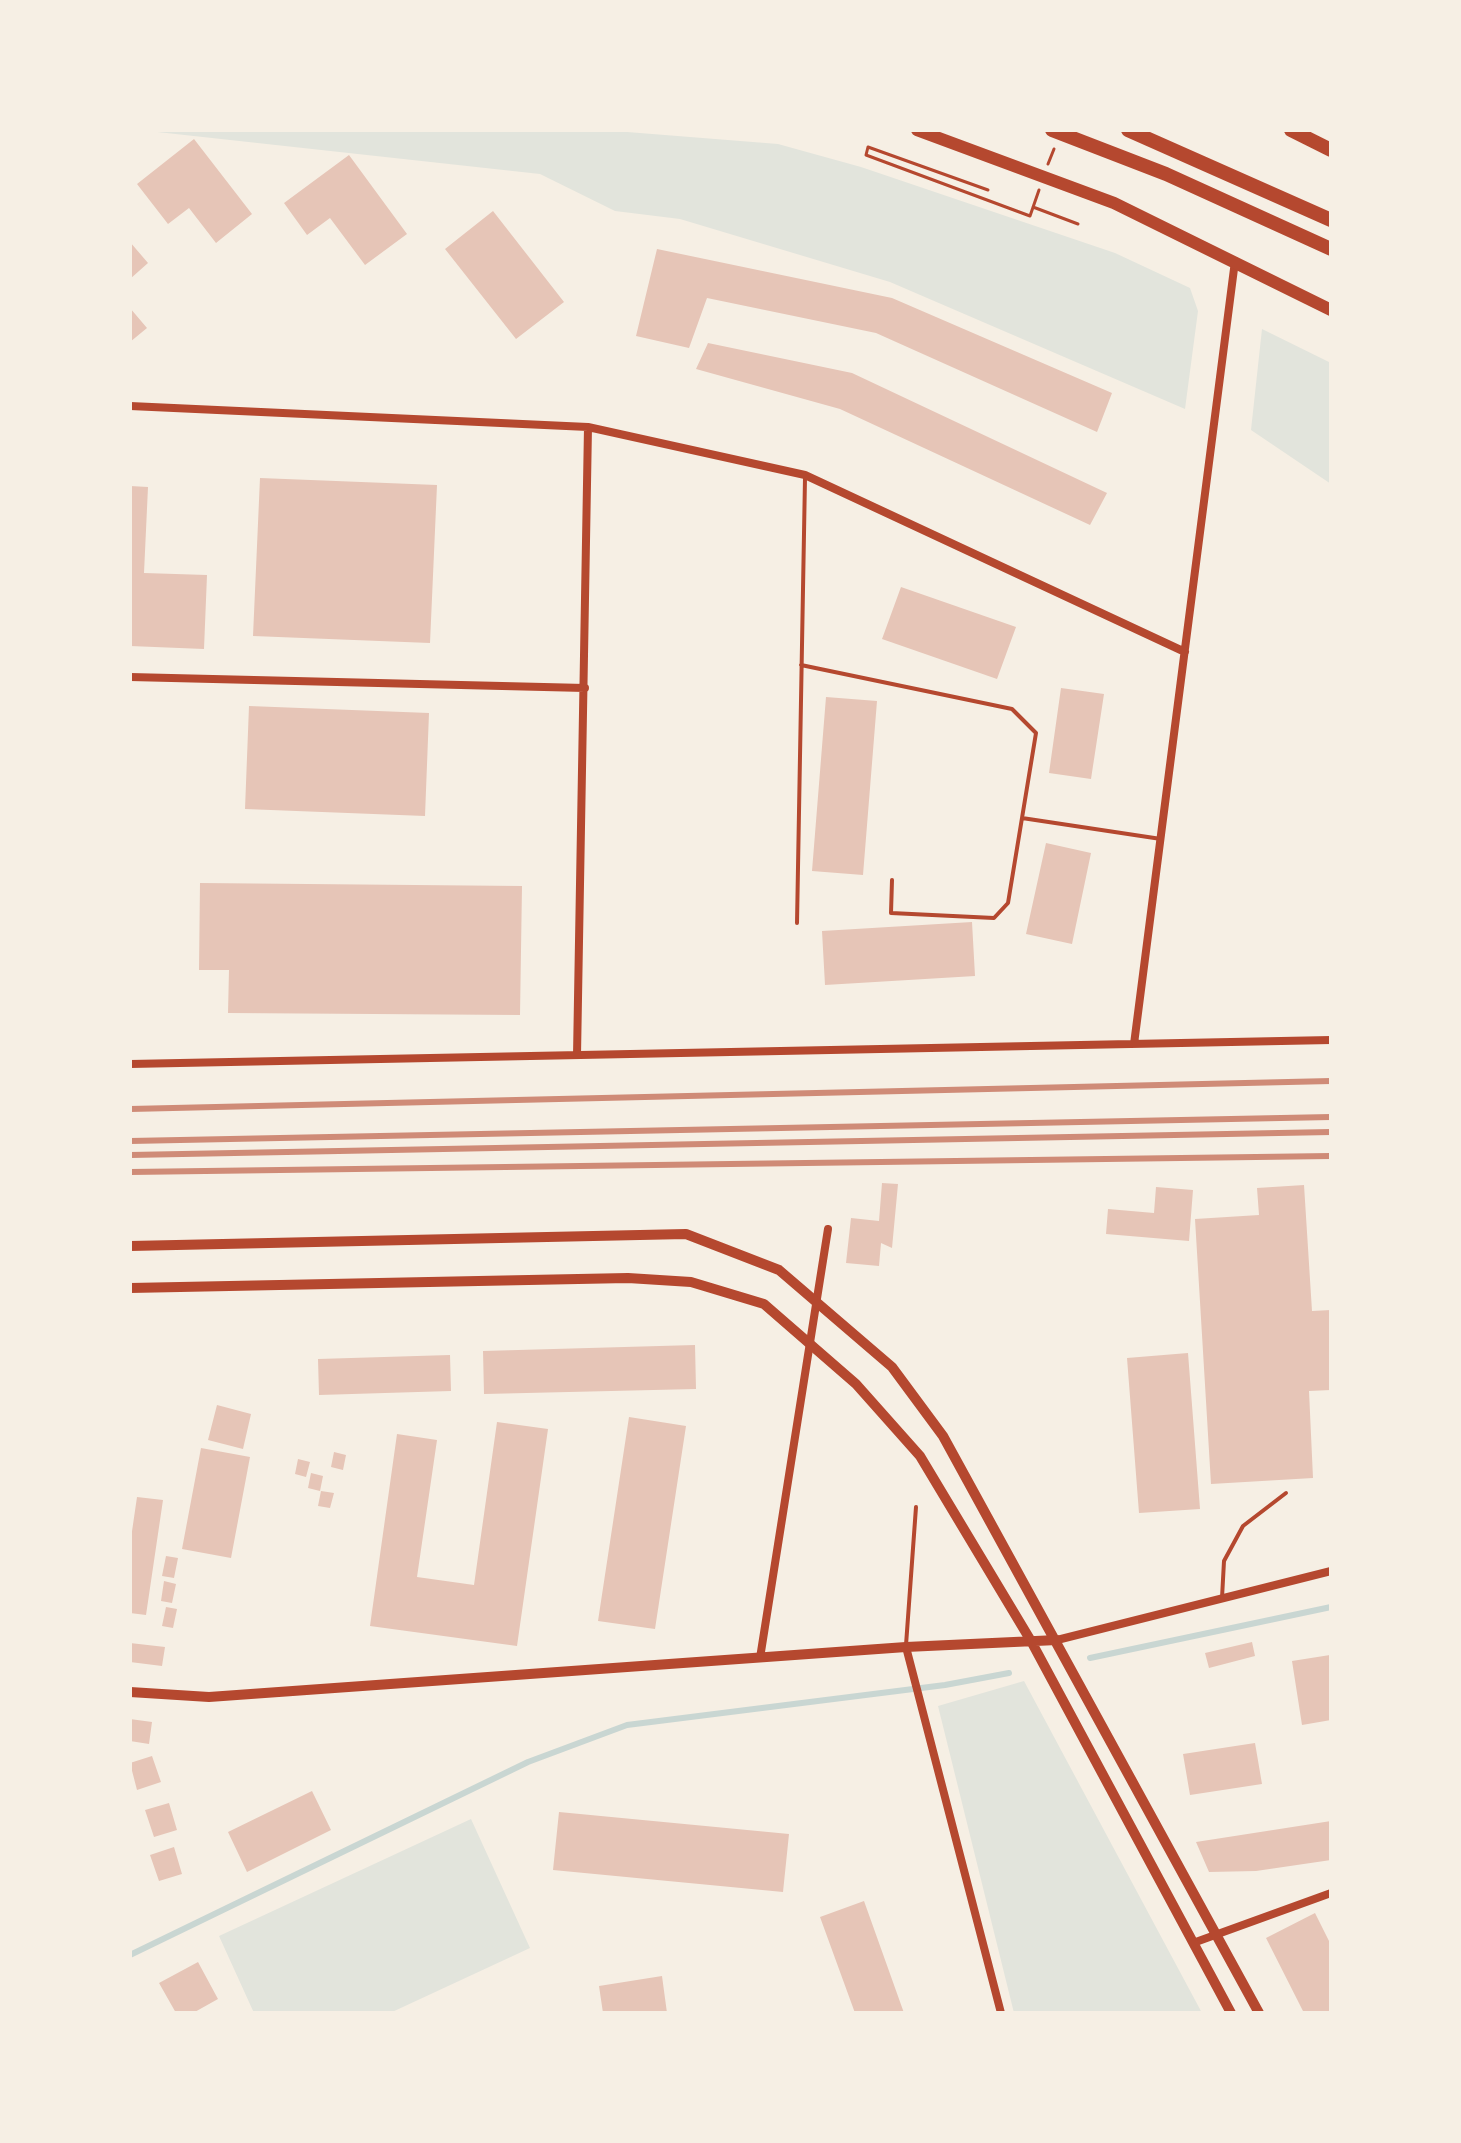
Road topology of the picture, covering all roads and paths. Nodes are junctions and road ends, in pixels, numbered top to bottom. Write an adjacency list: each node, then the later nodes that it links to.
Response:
1 (917, 130): 13 (main road)
2 (1128, 130): 10 (highway)
3 (1291, 130): 5 (highway)
4 (1054, 136): 6 (path); 12 (highway)
5 (1331, 150)
6 (1047, 169)
7 (1042, 182): 9 (path)
8 (988, 190): 9 (path)
9 (1033, 207): 11 (path)
10 (1331, 220)
11 (1078, 224)
12 (1331, 249)
13 (1235, 260): 14 (main road); 18 (street)
14 (1331, 310)
15 (130, 406): 16 (street)
16 (588, 427): 17 (street); 21 (street)
17 (805, 475): 18 (street); 19 (lane)
18 (1185, 652): 23 (street)
19 (801, 665): 22 (lane); 25 (lane)
20 (130, 677): 21 (street)
21 (585, 688): 28 (street)
22 (1022, 818): 23 (lane); 24 (lane)
23 (1161, 839): 27 (street)
24 (892, 880)
25 (797, 923)
26 (1331, 1040): 27 (street)
27 (1134, 1044): 28 (street)
28 (577, 1055): 29 (street)
29 (130, 1064)
30 (828, 1229): 33 (street)
31 (130, 1246): 33 (street)
32 (130, 1288): 34 (street)
33 (816, 1306): 34 (street); 39 (street)
34 (810, 1344): 40 (street); 42 (street)
35 (1286, 1493): 38 (lane)
36 (916, 1507): 41 (lane)
37 (1331, 1571): 38 (street)
38 (1222, 1598): 39 (street)
39 (1057, 1640): 40 (street); 45 (street)
40 (1031, 1641): 41 (street); 46 (street)
41 (906, 1647): 42 (street); 47 (street)
42 (760, 1658): 43 (street)
43 (130, 1692)
44 (1331, 1893): 45 (street)
45 (1216, 1932): 46 (street); 49 (street)
46 (1193, 1943): 48 (street)
47 (1001, 2013)
48 (1231, 2013)
49 (1259, 2013)

